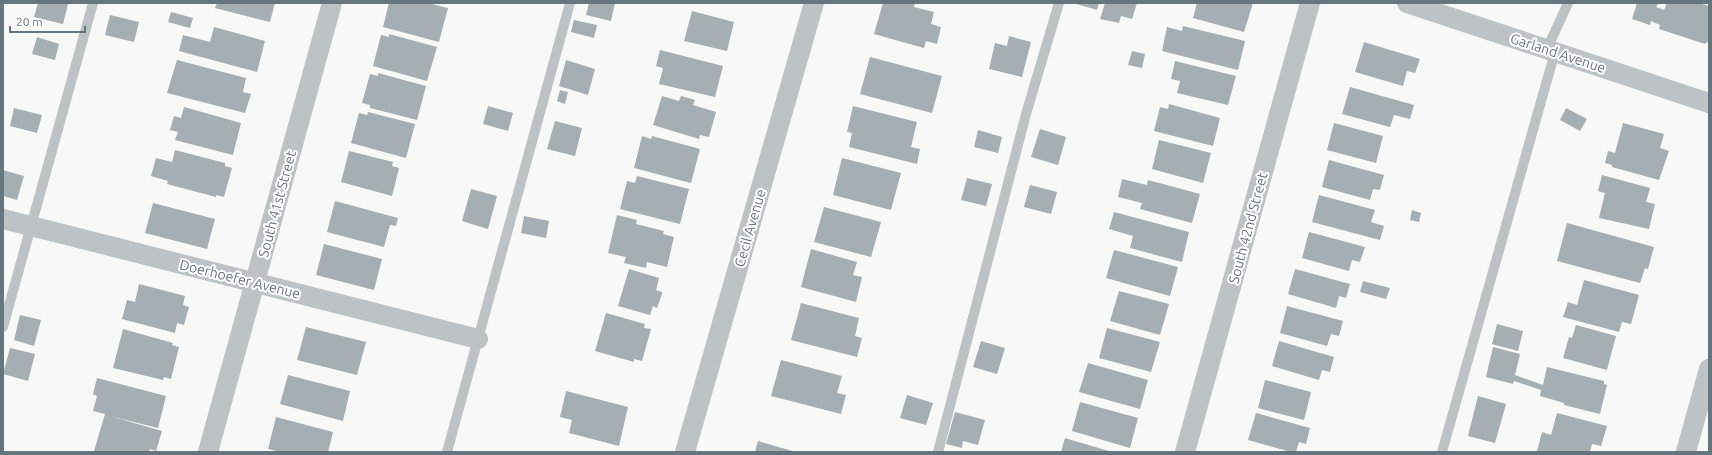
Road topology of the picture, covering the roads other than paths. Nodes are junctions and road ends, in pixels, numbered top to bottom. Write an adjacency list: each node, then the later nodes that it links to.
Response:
1 (93, 3): 12 (lane)
2 (332, 3): 13 (street, South 41st Street)
3 (570, 3): 15 (lane)
4 (814, 3): 19 (street, Cecil Avenue)
5 (1059, 3): 20 (lane)
6 (1310, 3): 21 (street, South 42nd Street)
7 (1407, 3): 9 (street, Garland Avenue)
8 (1568, 3): 9 (lane)
9 (1551, 51): 10 (street, Garland Avenue); 22 (lane)
10 (1709, 103)
11 (3, 219): 12 (street, Doerhoefer Avenue)
12 (32, 226): 13 (street, Doerhoefer Avenue); 14 (lane)
13 (255, 283): 15 (street, Doerhoefer Avenue); 17 (street, South 41st Street)
14 (3, 327)
15 (478, 339): 18 (lane)
16 (1709, 368): 23 (street)
17 (208, 452)
18 (447, 452)
19 (685, 452)
20 (938, 452)
21 (1185, 452)
22 (1442, 452)
23 (1686, 452)

